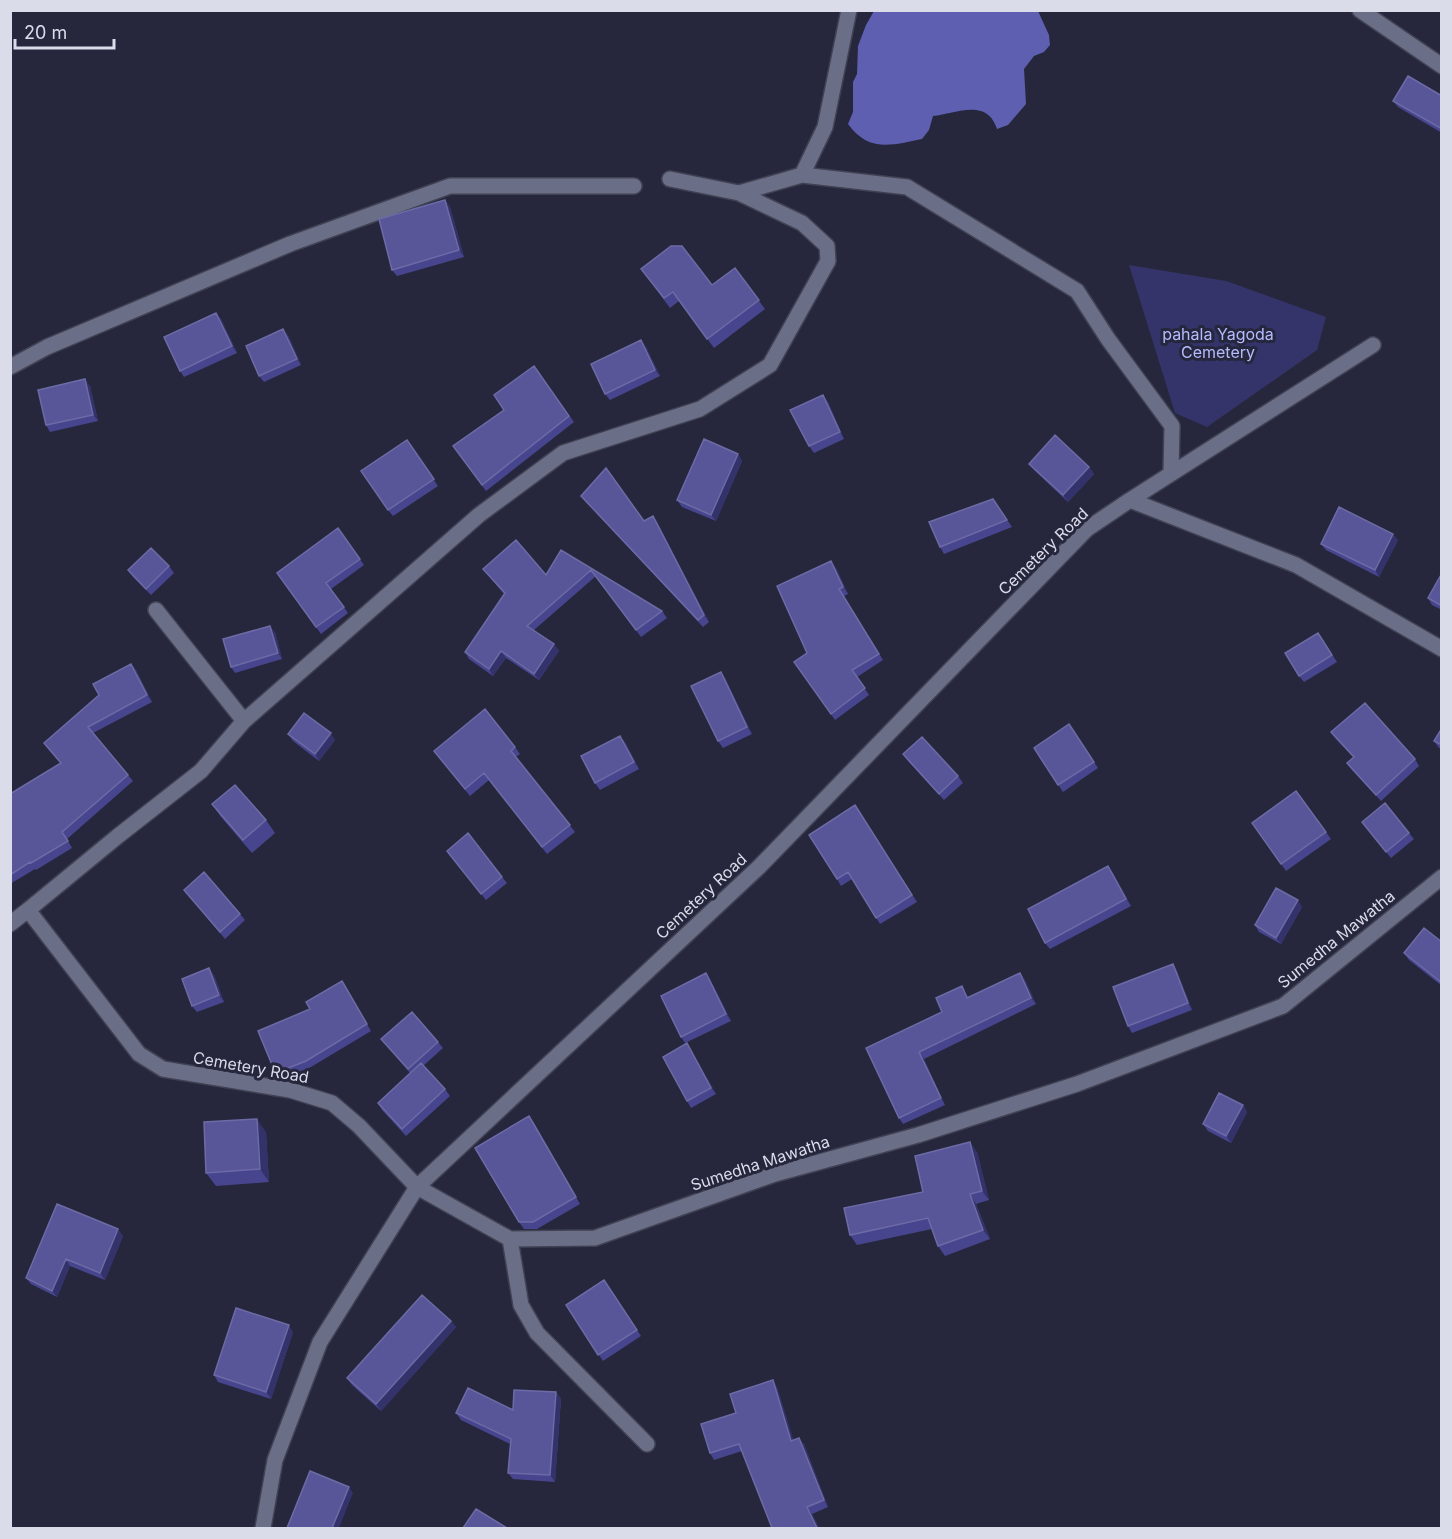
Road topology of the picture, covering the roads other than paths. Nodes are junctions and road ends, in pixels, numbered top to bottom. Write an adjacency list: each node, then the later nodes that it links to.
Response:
1 (849, 10): 4 (street)
2 (1360, 10): 3 (street)
3 (1442, 66)
4 (802, 175): 7 (street); 10 (street)
5 (670, 179): 7 (street)
6 (633, 186): 9 (street)
7 (739, 193): 14 (street)
8 (1373, 345): 10 (street, Cemetery Road)
9 (10, 367)
10 (1171, 473): 11 (street, Cemetery Road)
11 (1130, 500): 13 (street); 18 (street, Cemetery Road)
12 (156, 610): 14 (street)
13 (1442, 649)
14 (244, 721): 16 (street)
15 (1442, 877): 19 (street, Sumedha Mawatha)
16 (28, 910): 17 (street); 18 (street, Cemetery Road)
17 (10, 924)
18 (417, 1187): 19 (street, Sumedha Mawatha); 21 (street)
19 (510, 1239): 20 (street)
20 (647, 1444)
21 (263, 1528)

